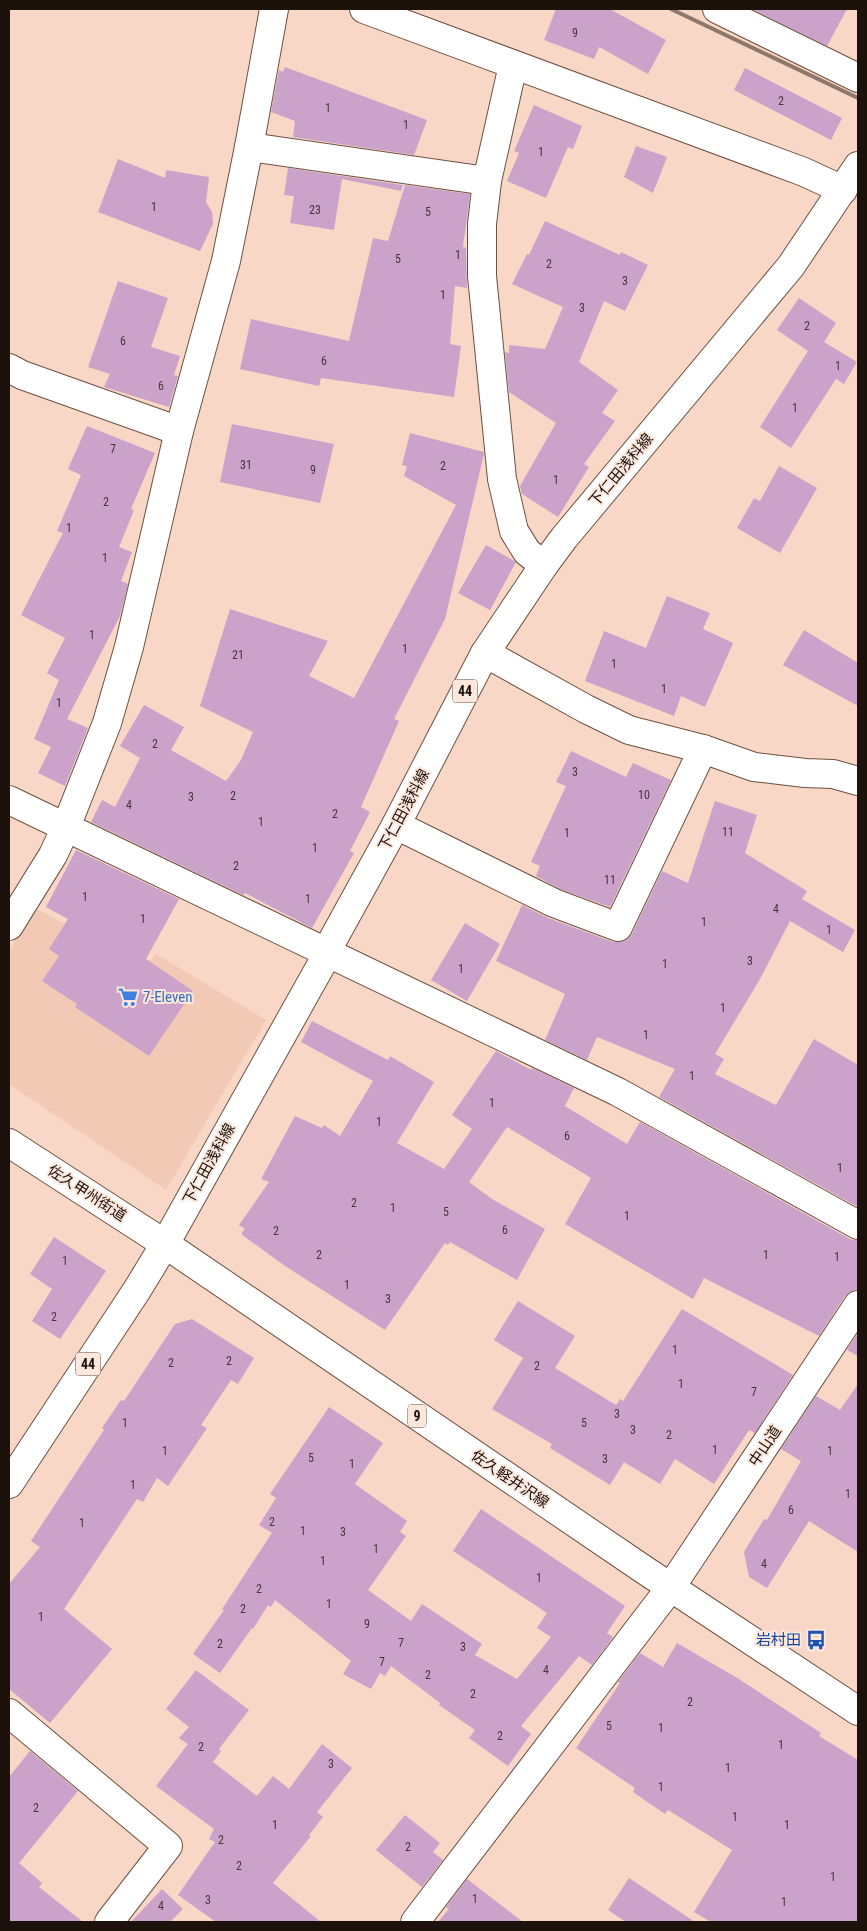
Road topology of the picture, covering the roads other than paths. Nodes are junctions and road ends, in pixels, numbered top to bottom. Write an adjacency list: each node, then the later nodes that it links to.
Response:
1 (274, 9): 6 (main road)
2 (364, 9): 4 (main road)
3 (717, 9): 5 (main road)
4 (513, 65): 8 (main road); 9 (main road)
5 (858, 78)
6 (249, 147): 8 (main road); 11 (main road)
7 (858, 166): 9 (main road, 下仁田浅科線)
8 (487, 181): 12 (main road)
9 (850, 195): 12 (main road, 下仁田浅科線 / 44)
10 (9, 368): 11 (main road)
11 (180, 431): 18 (main road)
12 (544, 565): 13 (main road, 下仁田浅科線 / 44)
13 (485, 653): 14 (main road); 17 (main road, 下仁田浅科線 / 44)
14 (703, 749): 15 (main road); 17 (main road)
15 (858, 781)
16 (9, 800): 18 (main road)
17 (396, 825): 20 (main road, 下仁田浅科線 / 44)
18 (66, 827): 19 (main road); 20 (main road)
19 (9, 926)
20 (326, 952): 22 (main road); 23 (main road, 下仁田浅科線 / 44)
21 (9, 1143): 23 (main road, 佐久甲州街道)
22 (858, 1225)
23 (165, 1244): 25 (main road, 下仁田浅科線 / 44); 26 (main road, 佐久軽井沢線 / 9)
24 (858, 1306): 26 (main road, 中山道)
25 (9, 1484)
26 (671, 1587): 27 (main road, 佐久軽井沢線 / 9); 30 (main road, 中山道)
27 (858, 1711)
28 (9, 1713): 29 (main road)
29 (109, 1922)
30 (415, 1922)

